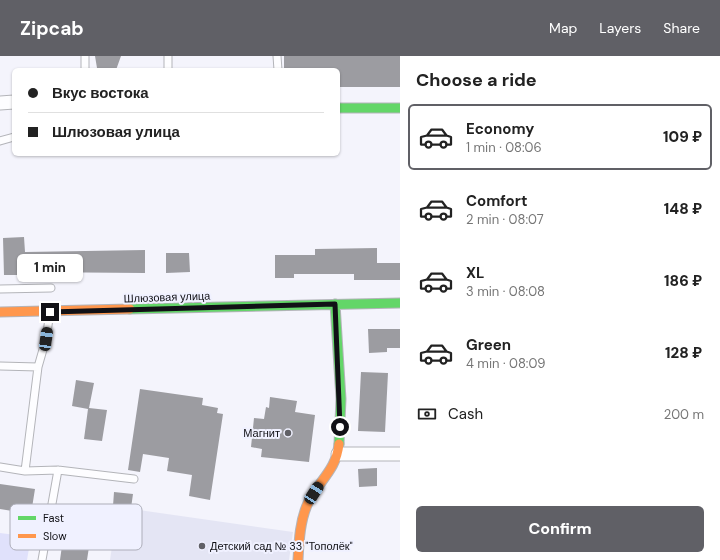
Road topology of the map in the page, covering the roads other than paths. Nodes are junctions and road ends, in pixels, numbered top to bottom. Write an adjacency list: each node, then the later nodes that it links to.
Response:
1 (84, 56): 4 (lane)
2 (168, 56): 5 (lane)
3 (277, 56): 6 (lane)
4 (85, 68)
5 (168, 68)
6 (278, 68)
7 (12, 102): 8 (street)
8 (0, 103)
9 (340, 108): 10 (main road)
10 (400, 108)
11 (12, 138): 12 (lane)
12 (0, 141)
13 (51, 288): 14 (lane)
14 (0, 289)
15 (400, 303): 16 (main road, Шлюзовая улица)
16 (335, 304): 18 (main road, Шлюзовая улица); 21 (main road)
17 (0, 312): 18 (main road, Шлюзовая улица)
18 (50, 312): 20 (lane)
19 (0, 366): 20 (lane)
20 (38, 367): 25 (lane)
21 (338, 454): 22 (street); 30 (main road)
22 (400, 454)
23 (0, 467): 25 (lane)
24 (58, 470): 25 (lane); 26 (lane); 27 (lane)
25 (25, 471)
26 (134, 479)
27 (52, 504)
28 (44, 550): 29 (lane)
29 (42, 560)
30 (298, 560)

